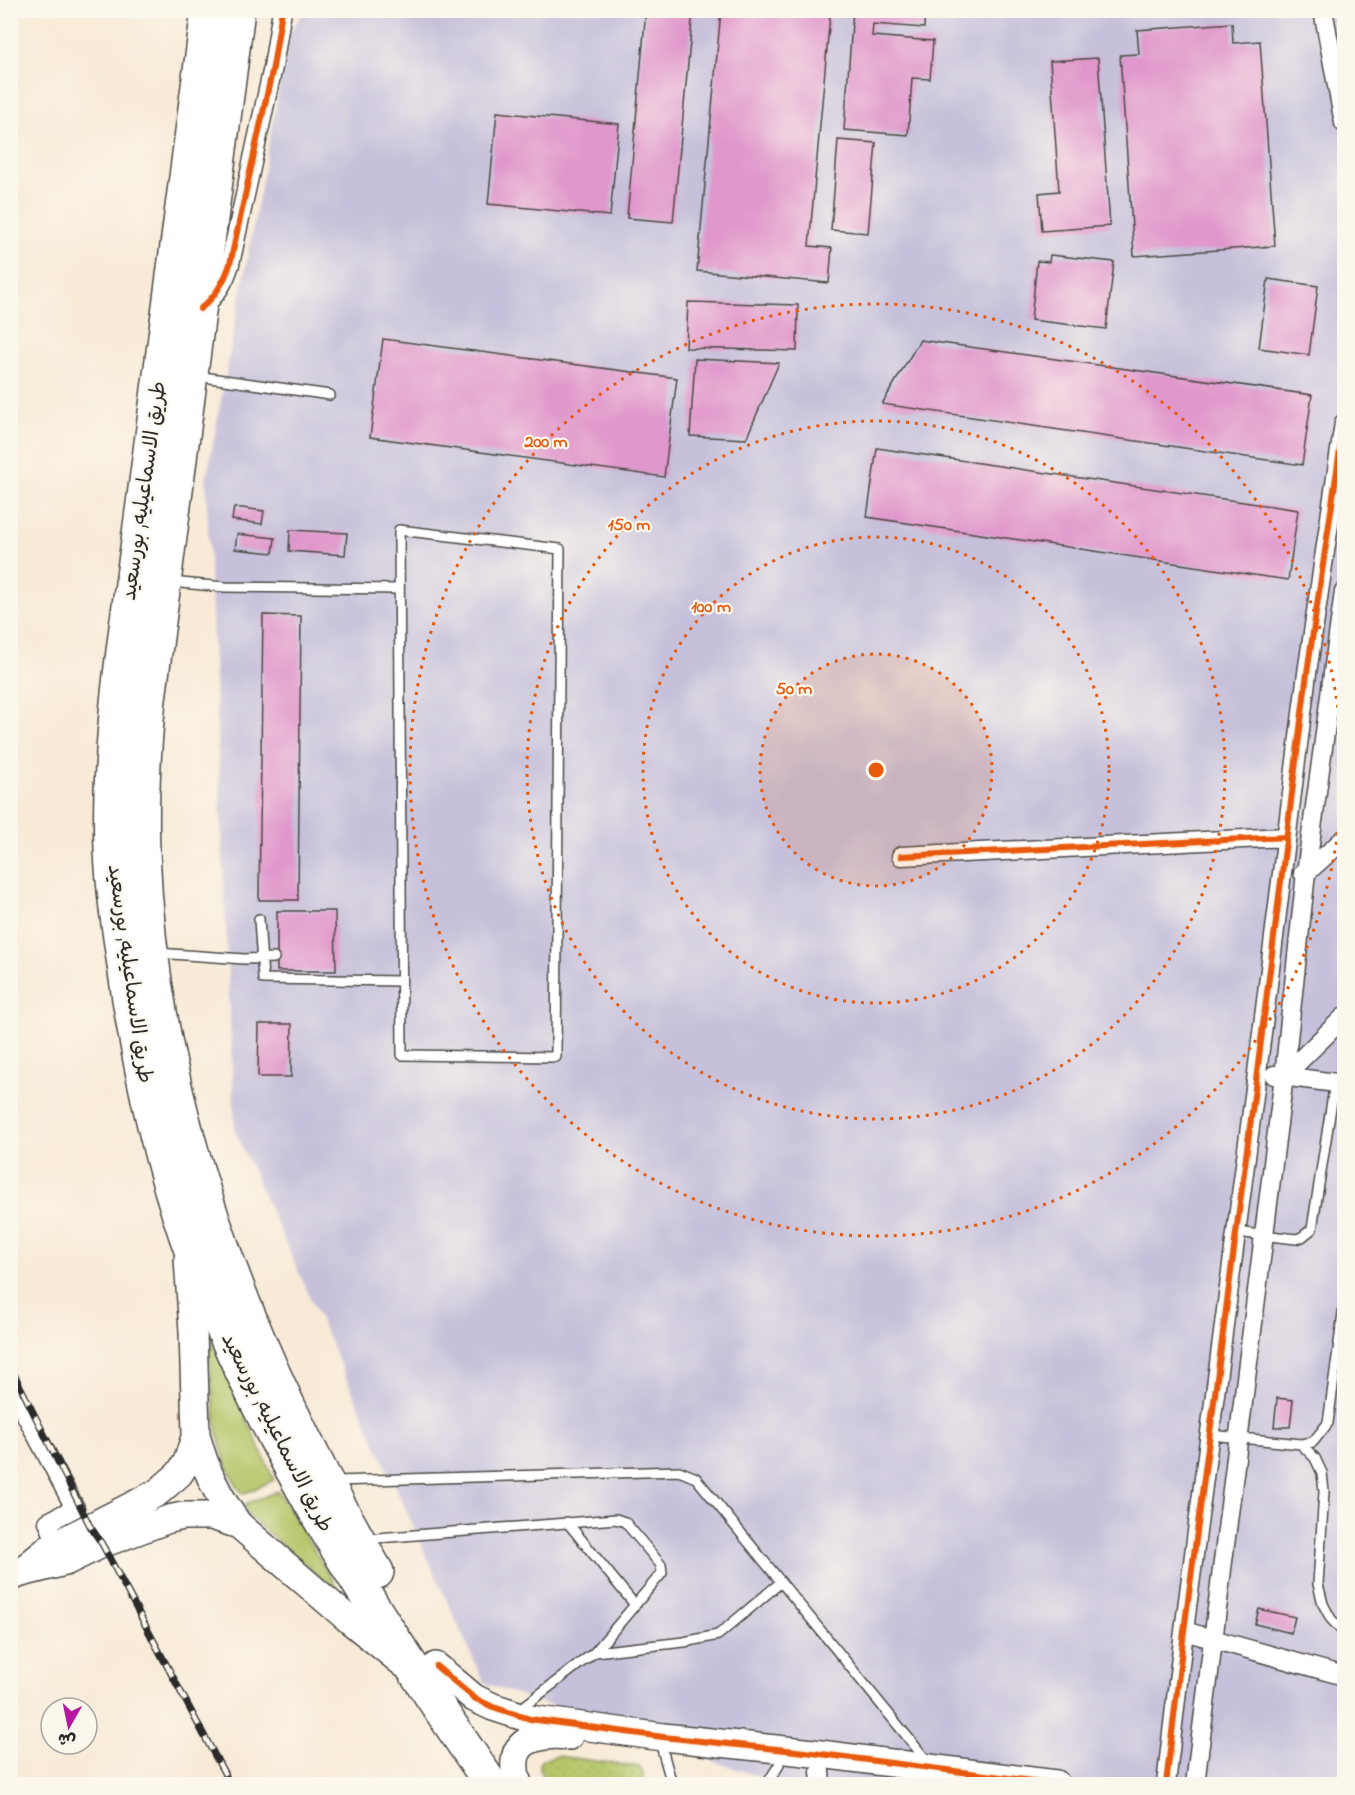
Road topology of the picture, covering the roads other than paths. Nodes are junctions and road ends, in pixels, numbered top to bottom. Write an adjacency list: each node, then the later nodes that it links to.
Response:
1 (208, 10): 10 (highway, طريق الاسماعيليه, بورسعيد)
2 (238, 10): 6 (highway, طريق الاسماعيليه, بورسعيد)
3 (282, 10): 6 (street)
4 (1323, 10): 5 (street)
5 (1344, 123)
6 (200, 309): 7 (highway, طريق الاسماعيليه, بورسعيد)
7 (191, 376): 8 (lane); 10 (highway, طريق الاسماعيليه, بورسعيد)
8 (330, 395)
9 (1344, 423): 14 (street)
10 (156, 562): 11 (lane); 13 (highway, طريق الاسماعيليه, بورسعيد)
11 (399, 589): 23 (lane); 23 (lane)
12 (1344, 592): 18 (street)
13 (144, 615): 20 (highway, طريق الاسماعيليه, بورسعيد); 30 (highway, طريق الاسماعيليه, بورسعيد)
14 (1286, 837): 16 (street); 17 (street)
15 (1344, 839): 18 (street)
16 (901, 856)
17 (1282, 871): 18 (street); 25 (street)
18 (1306, 873): 26 (street)
19 (259, 919): 21 (lane)
20 (152, 952): 21 (lane); 37 (highway, طريق الاسماعيليه, بورسعيد)
21 (262, 958): 22 (lane); 23 (lane)
22 (274, 958)
23 (402, 981)
24 (1344, 1017): 26 (street)
25 (1257, 1073): 26 (street); 28 (street)
26 (1284, 1076): 27 (street); 29 (street)
27 (1340, 1083): 29 (lane)
28 (1236, 1232): 29 (lane); 34 (street)
29 (1264, 1235): 35 (street)
30 (187, 1238): 33 (street); 49 (highway, طريق الاسماعيليه, بورسعيد)
31 (1344, 1306): 36 (lane)
32 (10, 1385): 41 (street)
33 (196, 1434): 39 (street); 41 (street)
34 (1210, 1435): 35 (lane); 45 (street)
35 (1239, 1439): 36 (lane); 47 (street)
36 (1301, 1444): 46 (lane)
37 (326, 1481): 40 (highway, طريق الاسماعيليه, بورسعيد); 43 (lane)
38 (567, 1522): 40 (lane); 44 (lane); 44 (lane)
39 (239, 1525): 42 (street); 49 (street)
40 (358, 1540): 49 (highway, طريق الاسماعيليه, بورسعيد)
41 (57, 1543): 42 (street)
42 (14, 1576)
43 (780, 1583): 48 (lane); 54 (lane)
44 (635, 1605): 48 (lane)
45 (1184, 1631): 47 (street); 60 (street)
46 (1344, 1633)
47 (1213, 1639): 50 (street); 61 (street)
48 (595, 1652): 51 (lane)
49 (425, 1669): 51 (street); 56 (highway, طريق الاسماعيليه, بورسعيد); 57 (highway, طريق الاسماعيليه, بورسعيد)
50 (1344, 1676)
51 (513, 1714): 52 (street)
52 (663, 1743): 53 (street); 54 (street); 57 (street); 58 (lane)
53 (773, 1775): 55 (street)
54 (927, 1777): 55 (street); 59 (street)
55 (820, 1778)
56 (490, 1785)
57 (516, 1785)
58 (672, 1785)
59 (1056, 1785)
60 (1166, 1785)
61 (1196, 1785)

